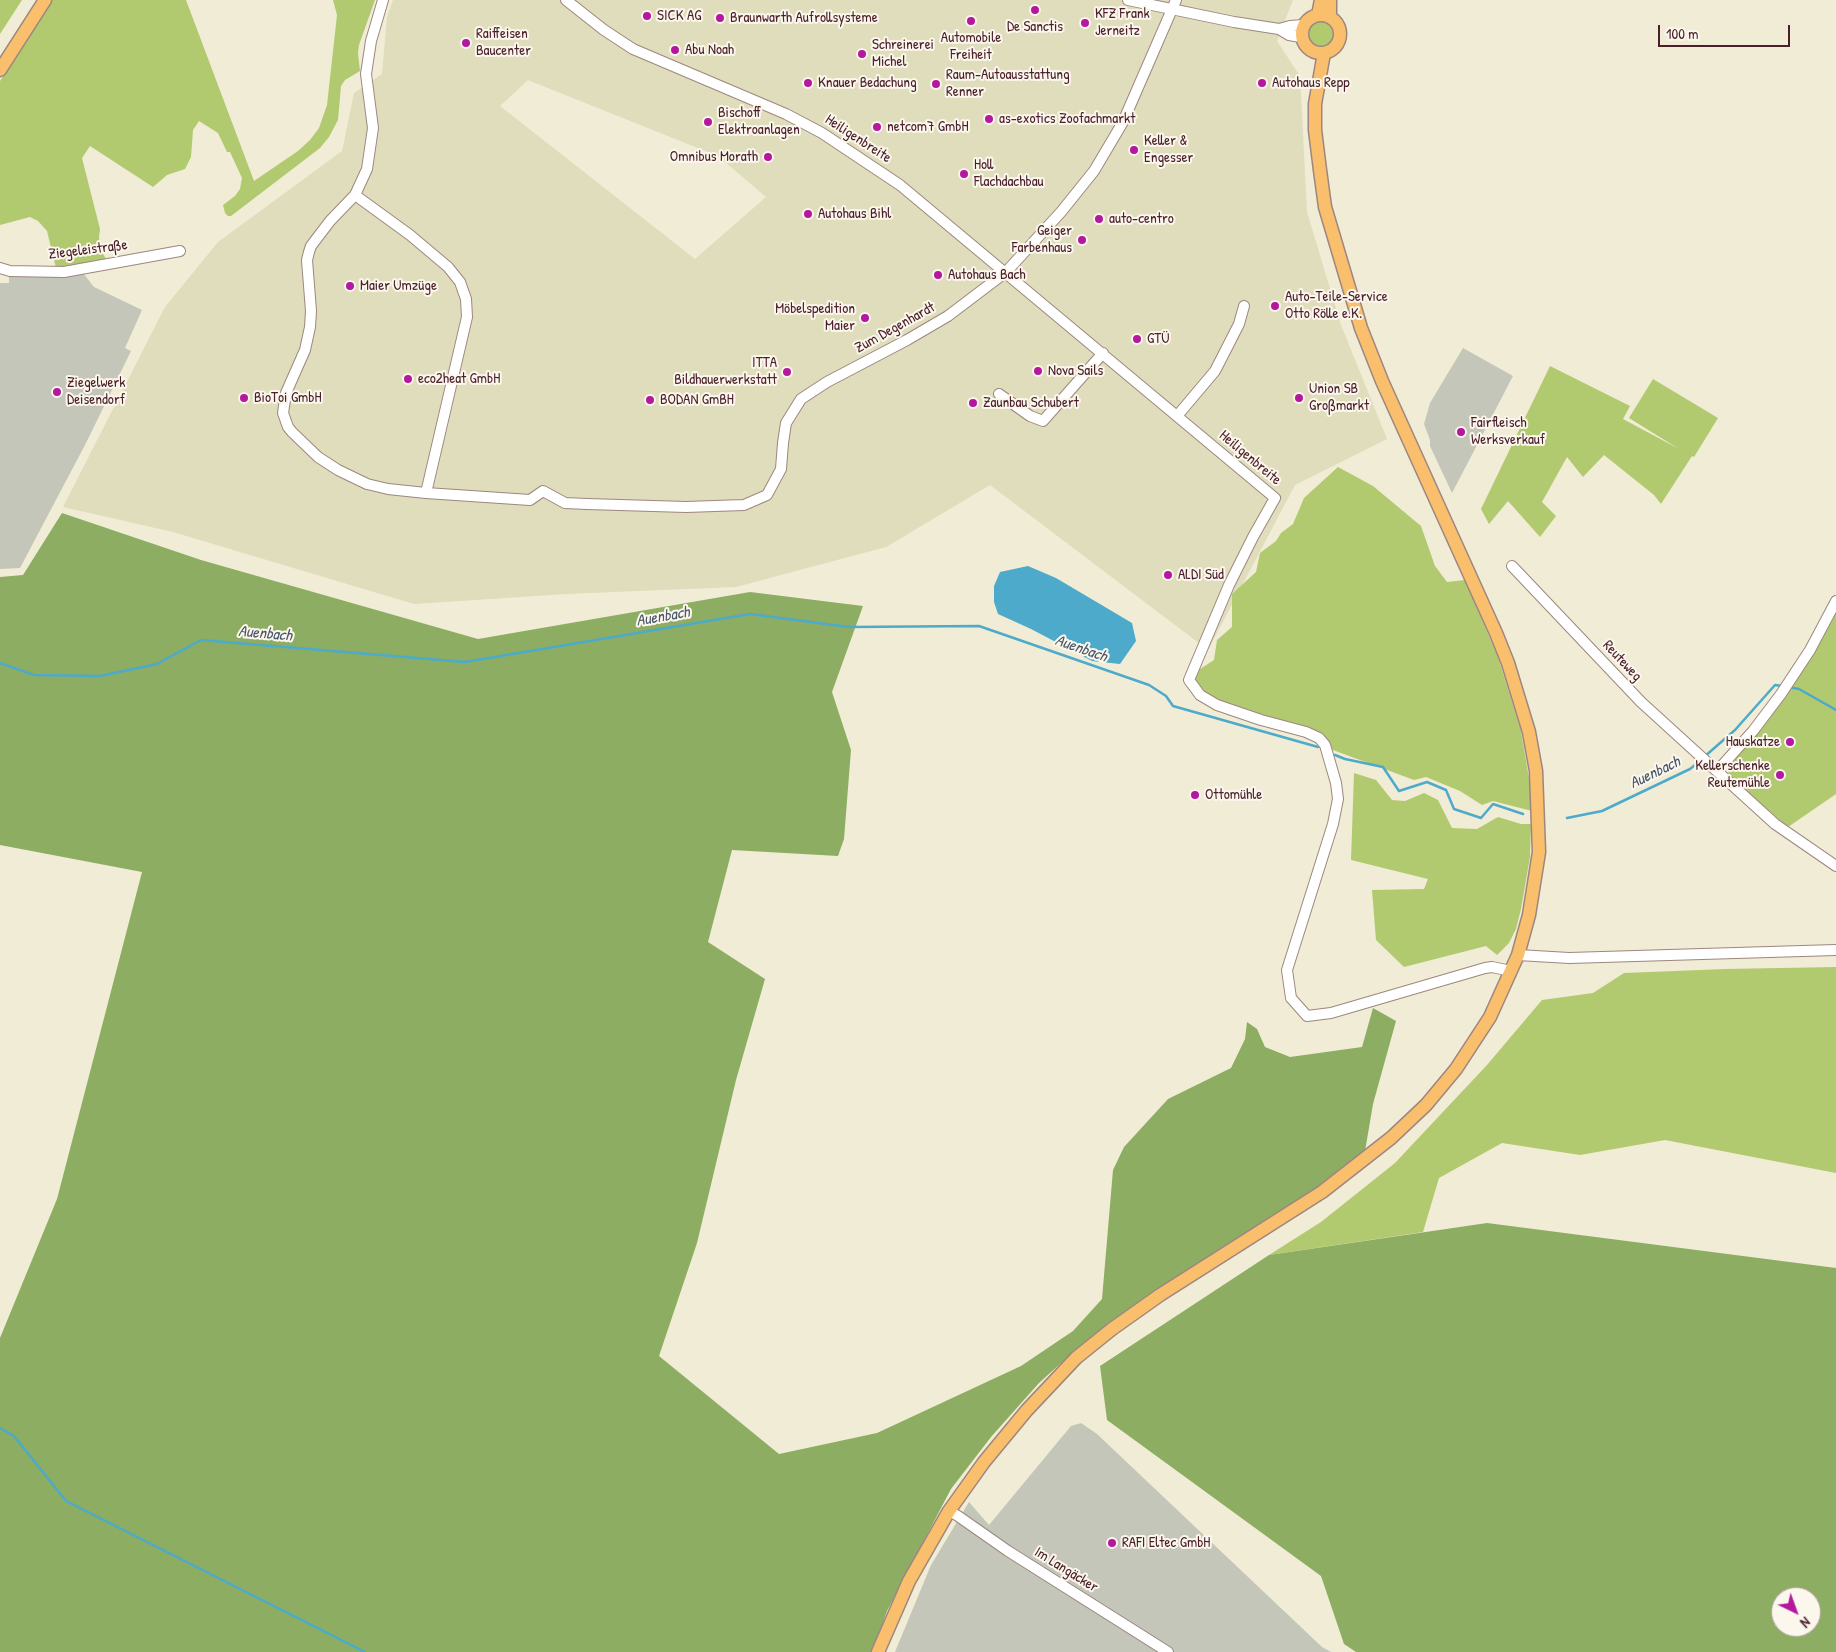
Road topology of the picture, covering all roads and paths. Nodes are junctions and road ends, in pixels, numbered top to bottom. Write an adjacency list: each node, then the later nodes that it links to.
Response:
1 (44, 0): 11 (main road)
2 (384, 0): 12 (street)
3 (566, 0): 15 (street, Heiligenbreite)
4 (1128, 0): 7 (street)
5 (1322, 0): 8 (main road)
6 (1330, 0): 8 (main road)
7 (1174, 5): 9 (street); 15 (street, Zum Degenhardt)
8 (1324, 16): 9 (main road); 10 (main road)
9 (1302, 31): 10 (main road)
10 (1319, 53): 26 (main road)
11 (0, 70)
12 (355, 195): 20 (street); 20 (street)
13 (180, 251): 14 (street, Ziegeleistraße)
14 (0, 268)
15 (1006, 272): 17 (street, Heiligenbreite); 20 (street, Zum Degenhardt)
16 (1244, 306): 19 (street)
17 (1103, 354): 18 (street); 19 (street, Heiligenbreite)
18 (999, 394)
19 (1177, 416): 27 (street, Heiligenbreite)
20 (426, 493)
21 (1512, 566): 23 (street, Reuteweg)
22 (1836, 601): 23 (street)
23 (1714, 767): 24 (street, Reuteweg)
24 (1836, 866)
25 (1836, 950): 26 (street)
26 (1518, 955): 27 (main road)
27 (1511, 971): 28 (main road)
28 (949, 1512): 29 (main road); 30 (street, Im Langäcker)
29 (878, 1652)
30 (1168, 1652)

